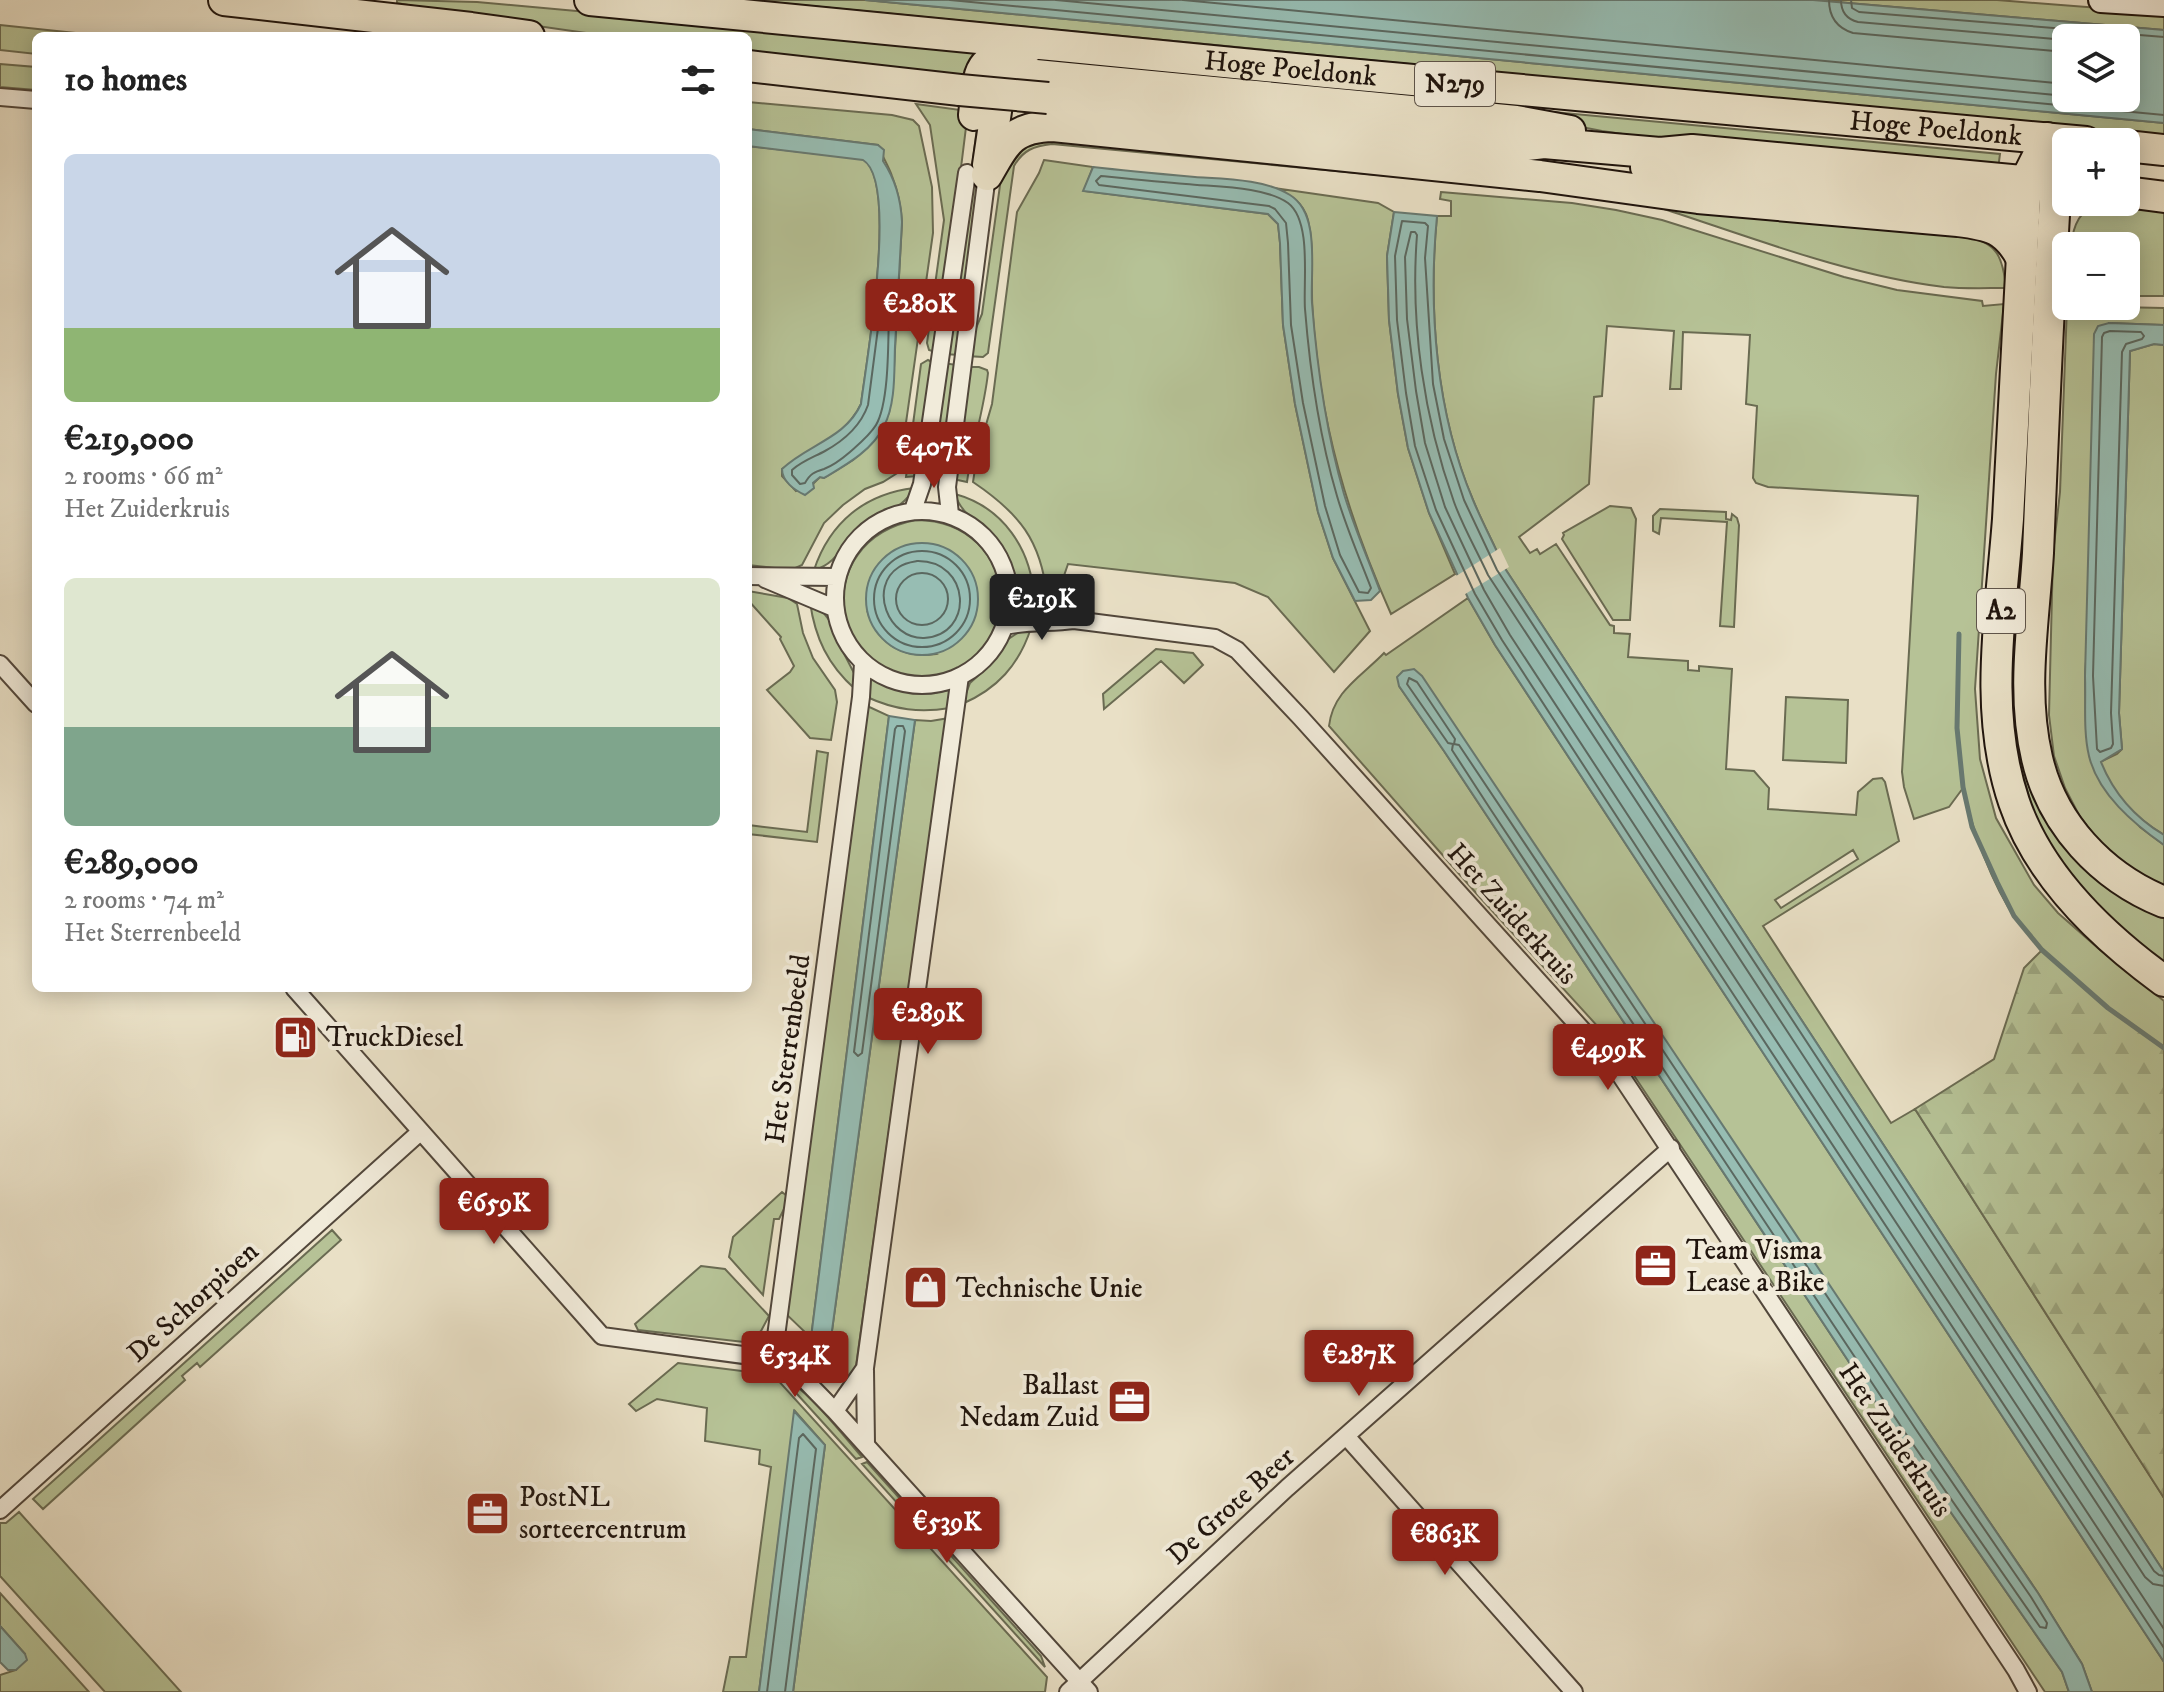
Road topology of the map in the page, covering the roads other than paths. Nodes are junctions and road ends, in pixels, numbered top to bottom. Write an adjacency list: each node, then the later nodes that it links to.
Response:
1 (224, 0): 5 (highway)
2 (590, 0): 6 (highway, Hoge Poeldonk / N279)
3 (2101, 0): 4 (street)
4 (2164, 4)
5 (500, 32)
6 (1042, 44): 10 (highway, Hoge Poeldonk / N279); 16 (highway, N279)
7 (752, 66): 12 (highway, Hoge Poeldonk / N279, bridge)
8 (0, 97): 9 (street)
9 (32, 100)
10 (2047, 138): 11 (highway, Hoge Poeldonk / N279); 17 (highway, A2)
11 (2052, 139)
12 (1518, 146): 14 (highway, Hoge Poeldonk / N279); 20 (highway, N279)
13 (2140, 147): 15 (highway)
14 (1692, 150): 16 (highway, N279); 17 (highway, Hoge Poeldonk / N279)
15 (2164, 150)
16 (977, 174): 21 (highway); 22 (street); 23 (street)
17 (2049, 183): 20 (highway, A2); 34 (highway, A2)
18 (2140, 194): 19 (highway)
19 (2164, 197)
20 (2024, 228): 21 (highway, A2)
21 (2022, 259): 35 (highway, A2)
22 (913, 510): 23 (street); 25 (street)
23 (950, 514): 26 (street)
24 (754, 576): 25 (street); 27 (street)
25 (837, 577): 27 (street)
26 (1008, 589): 28 (street, Het Zuiderkruis); 29 (street)
27 (834, 608): 30 (street)
28 (1074, 620): 29 (street, Het Zuiderkruis); 38 (street, Het Zuiderkruis)
29 (1004, 626): 32 (street)
30 (863, 663): 32 (street); 39 (street, Het Sterrenbeeld)
31 (0, 664): 33 (street)
32 (960, 676): 40 (street)
33 (32, 700)
34 (2164, 902)
35 (2164, 981)
36 (298, 992): 37 (street)
37 (420, 1132): 39 (street); 44 (street, De Schorpioen)
38 (1671, 1148): 42 (street, De Grote Beer); 47 (street, Het Zuiderkruis)
39 (773, 1359): 41 (street)
40 (865, 1368): 41 (street); 43 (street)
41 (835, 1411): 43 (street)
42 (1346, 1436): 45 (street, De Grote Beer); 46 (street)
43 (866, 1444): 45 (street)
44 (0, 1510)
45 (1078, 1688)
46 (1574, 1692)
47 (2028, 1692)

